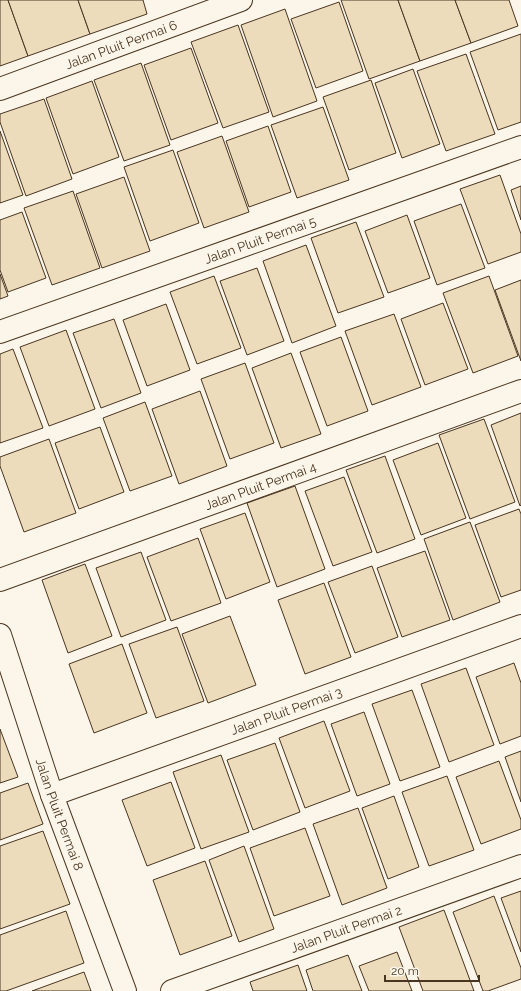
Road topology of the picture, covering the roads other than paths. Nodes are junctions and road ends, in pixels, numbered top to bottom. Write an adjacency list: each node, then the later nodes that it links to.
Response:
1 (242, 0): 2 (street, Jalan Pluit Permai 6)
2 (0, 89)
3 (521, 147): 4 (street, Jalan Pluit Permai 5)
4 (0, 332)
5 (521, 391): 6 (street, Jalan Pluit Permai 4)
6 (0, 580)
7 (521, 626): 9 (street, Jalan Pluit Permai 3)
8 (0, 635): 9 (street, Jalan Pluit Permai 8)
9 (52, 795): 11 (street, Jalan Pluit Permai 8)
10 (521, 866): 12 (street, Jalan Pluit Permai 2)
11 (124, 991)
12 (172, 991)

